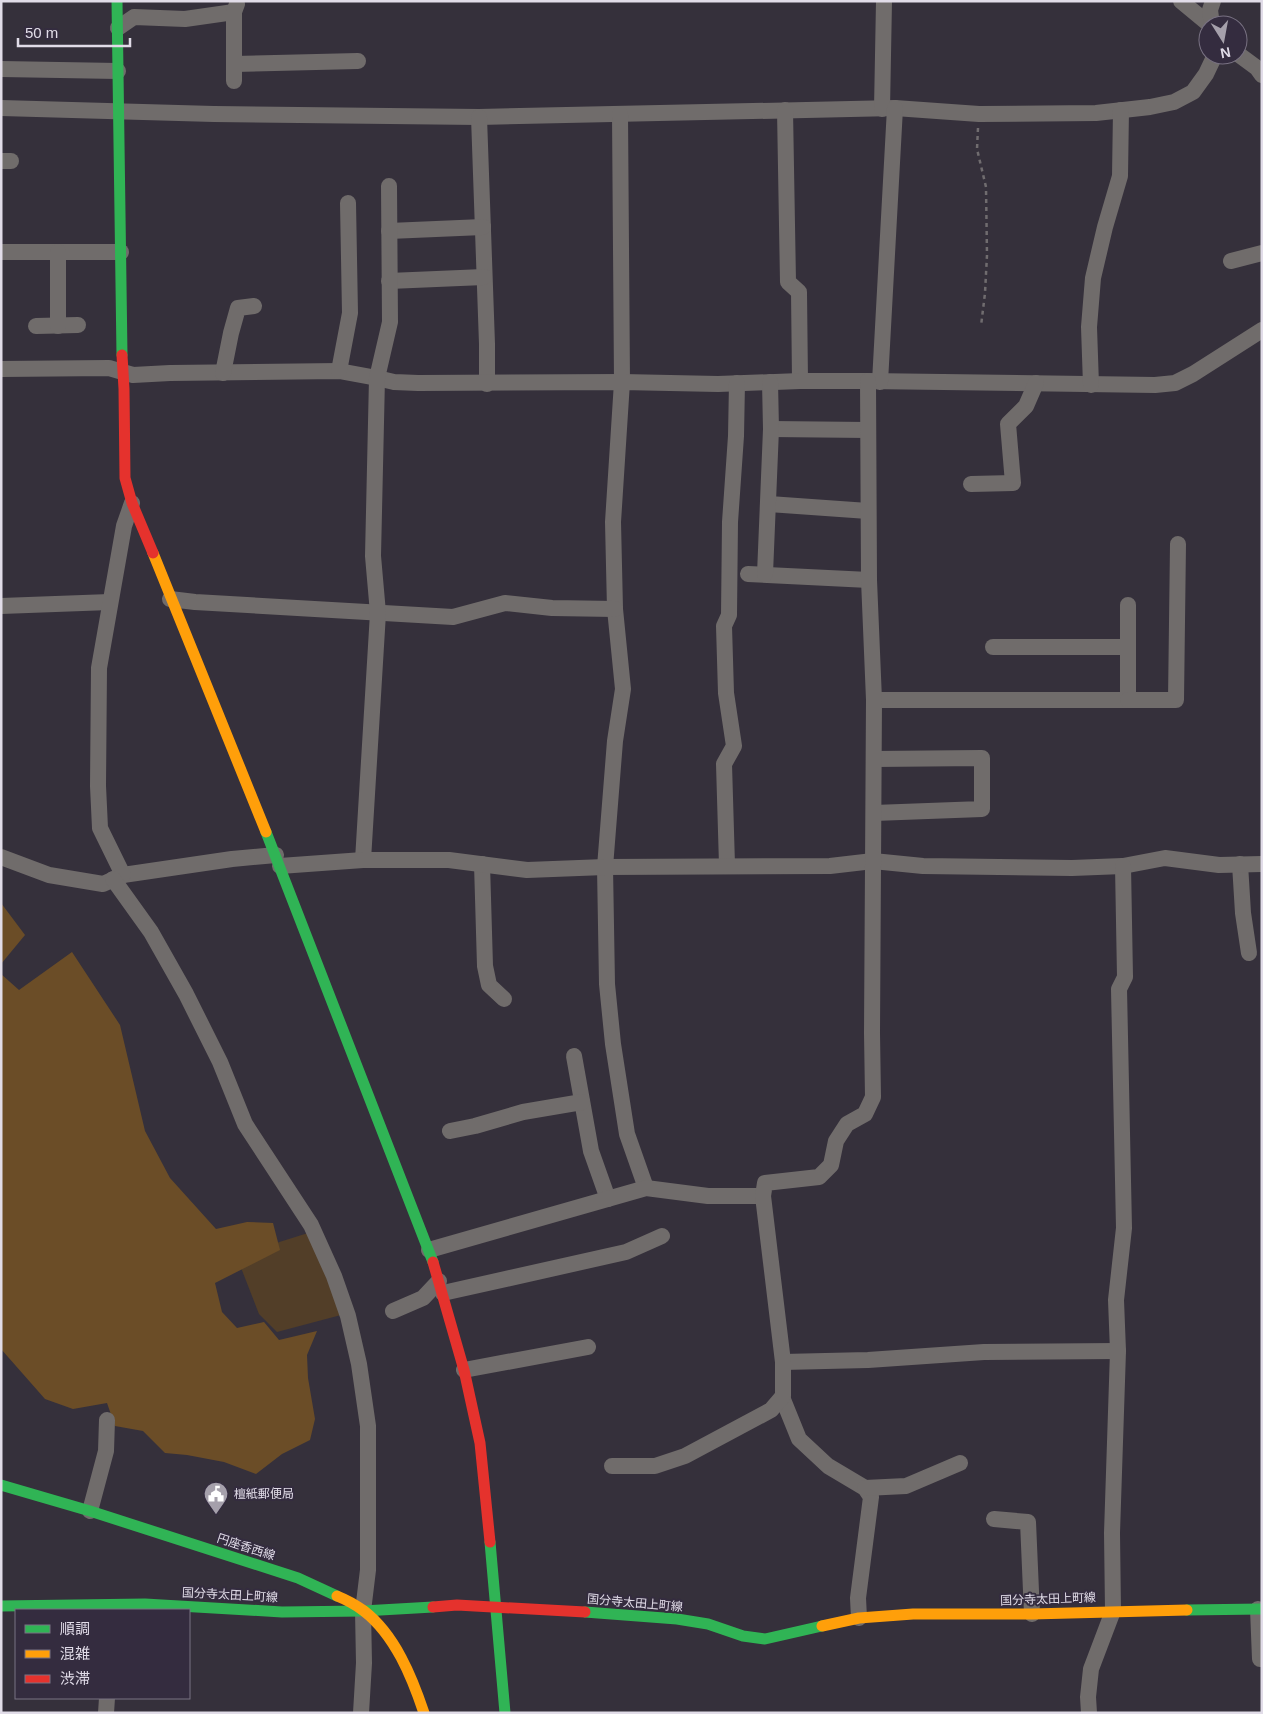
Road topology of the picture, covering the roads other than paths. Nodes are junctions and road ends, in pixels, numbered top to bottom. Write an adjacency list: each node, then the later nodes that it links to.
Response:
1 (117, 1): 8 (main road)
2 (884, 1): 18 (street)
3 (1181, 1): 6 (street)
4 (1213, 1): 7 (street)
5 (235, 7): 8 (street); 11 (street)
6 (1198, 15)
7 (1210, 15)
8 (118, 28): 14 (main road)
9 (358, 61): 11 (street)
10 (1248, 61): 15 (street)
11 (234, 64): 16 (street)
12 (1210, 65): 20 (street)
13 (1, 69): 14 (street)
14 (118, 71): 21 (main road)
15 (1262, 75)
16 (234, 81)
17 (1, 108): 21 (street)
18 (889, 108): 19 (street); 20 (street); 46 (street)
19 (785, 110): 22 (street); 45 (street)
20 (1121, 110): 52 (street)
21 (119, 111): 23 (street); 30 (main road)
22 (620, 114): 23 (street); 47 (street)
23 (479, 117): 26 (street)
24 (389, 186): 27 (street)
25 (348, 203): 41 (street)
26 (483, 227): 27 (street); 33 (street)
27 (389, 231): 34 (street)
28 (1, 252): 29 (street)
29 (58, 252): 30 (street); 38 (street)
30 (121, 252): 42 (main road)
31 (1262, 253): 32 (street)
32 (1231, 260)
33 (484, 277): 34 (street); 50 (street)
34 (390, 281): 44 (street)
35 (254, 306): 43 (street)
36 (78, 325): 38 (street)
37 (36, 326): 38 (street)
38 (58, 326)
39 (1262, 330): 52 (street)
40 (1, 369): 42 (street)
41 (339, 371): 43 (street); 44 (street)
42 (122, 372): 43 (street); 56 (main road)
43 (223, 373)
44 (377, 378): 50 (street); 68 (street)
45 (800, 381): 46 (street); 48 (street)
46 (874, 381): 49 (street); 54 (street)
47 (622, 382): 50 (street); 51 (street); 67 (street)
48 (770, 382): 51 (street); 53 (street)
49 (1036, 383): 52 (street); 55 (street)
50 (487, 384)
51 (737, 384): 82 (street)
52 (1091, 385)
53 (771, 429): 54 (street); 57 (street)
54 (868, 430): 58 (street)
55 (971, 484)
56 (132, 503): 63 (main road); 64 (street)
57 (769, 504): 58 (street); 61 (street)
58 (868, 511): 62 (street)
59 (1178, 544): 72 (street)
60 (748, 574): 61 (street)
61 (765, 574): 62 (street)
62 (869, 580): 71 (street)
63 (170, 599): 68 (street); 77 (main road)
64 (110, 602): 66 (street); 85 (street)
65 (1128, 605): 70 (street)
66 (1, 606)
67 (615, 609): 68 (street); 84 (street)
68 (378, 613): 76 (street)
69 (994, 647): 70 (street)
70 (1128, 647): 72 (street)
71 (874, 700): 72 (street); 73 (street)
72 (1128, 700)
73 (874, 759): 74 (street); 74 (street)
74 (874, 813): 78 (street)
75 (1, 857): 85 (street)
76 (363, 860): 77 (street); 79 (street)
77 (278, 861): 85 (street); 95 (main road)
78 (873, 861): 82 (street); 83 (street); 92 (street)
79 (482, 864): 84 (street); 87 (street)
80 (1240, 864): 81 (street); 83 (street); 86 (street)
81 (1262, 864)
82 (726, 865): 84 (street)
83 (1123, 866): 99 (street)
84 (605, 867): 91 (street)
85 (118, 877): 115 (street)
86 (1249, 953)
87 (504, 999)
88 (574, 1056): 89 (street)
89 (582, 1102): 90 (street); 93 (street)
90 (450, 1131)
91 (646, 1188): 92 (street); 93 (street)
92 (763, 1196): 100 (street)
93 (608, 1199): 95 (street)
94 (662, 1236): 96 (street)
95 (428, 1250): 96 (main road)
96 (441, 1287): 97 (street); 101 (main road)
97 (393, 1311)
98 (588, 1347): 101 (street)
99 (1118, 1351): 100 (street); 114 (street)
100 (783, 1362): 102 (street)
101 (464, 1370): 112 (main road)
102 (782, 1397): 105 (street); 107 (street)
103 (106, 1420): 108 (street)
104 (960, 1463): 107 (street)
105 (612, 1466)
106 (1, 1485): 108 (main road, 円座香西線)
107 (865, 1488): 117 (street)
108 (90, 1511): 115 (main road, 円座香西線)
109 (994, 1519): 116 (street)
110 (1, 1606): 111 (main road, 国分寺太田上町線)
111 (112, 1607): 115 (main road, 国分寺太田上町線)
112 (497, 1608): 115 (main road, 国分寺太田上町線); 117 (main road, 国分寺太田上町線); 123 (main road)
113 (1260, 1609): 114 (main road, 国分寺太田上町線); 118 (street)
114 (1113, 1610): 116 (main road, 国分寺太田上町線); 124 (street)
115 (363, 1611): 121 (street); 122 (main road, 円座香西線)
116 (1032, 1614): 117 (main road, 国分寺太田上町線)
117 (859, 1618)
118 (1262, 1659)
119 (107, 1699): 120 (street)
120 (106, 1713)
121 (361, 1713)
122 (424, 1713)
123 (505, 1713)
124 (1089, 1713)

